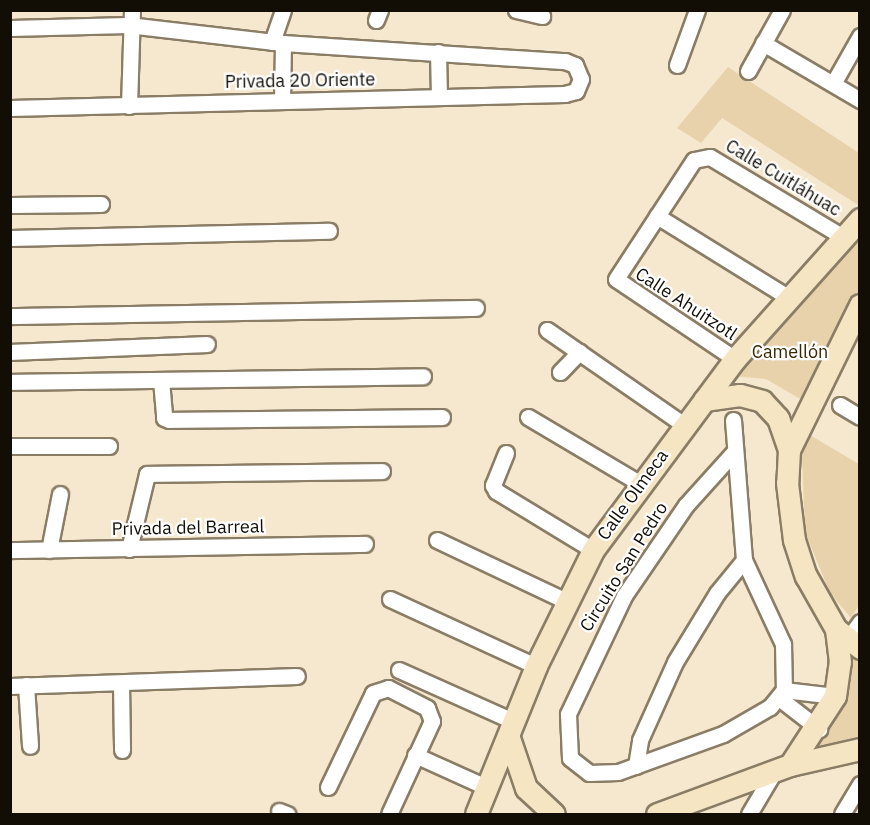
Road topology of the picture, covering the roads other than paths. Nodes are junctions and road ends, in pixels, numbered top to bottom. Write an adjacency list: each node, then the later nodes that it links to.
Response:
1 (283, 10): 9 (street)
2 (516, 10): 5 (street)
3 (697, 10): 12 (street)
4 (782, 10): 10 (street)
5 (542, 16)
6 (130, 18): 7 (street); 9 (street); 18 (street)
7 (10, 28)
8 (860, 36): 14 (street)
9 (278, 42): 11 (street); 16 (street)
10 (763, 43): 13 (street); 14 (street)
11 (438, 52): 15 (street); 15 (street, Privada 20 Oriente)
12 (677, 65)
13 (748, 71)
14 (834, 82): 17 (street)
15 (439, 97): 16 (street, Privada 20 Oriente)
16 (282, 100): 18 (street, Privada 20 Oriente)
17 (860, 100)
18 (129, 106): 19 (street, Privada 20 Oriente)
19 (10, 108)
20 (101, 204): 21 (street)
21 (10, 205)
22 (657, 216): 25 (street, Calle Cuitláhuac); 27 (street); 35 (street, Calle Ahuitzotl)
23 (860, 219): 25 (street, Calle Olmeca)
24 (329, 231): 26 (street)
25 (843, 237): 27 (street, Calle Olmeca)
26 (10, 238)
27 (789, 298): 35 (street, Calle Olmeca)
28 (860, 305): 49 (street)
29 (476, 308): 30 (street)
30 (10, 316)
31 (547, 330): 34 (street)
32 (207, 344): 33 (street)
33 (10, 352)
34 (579, 352): 36 (street); 46 (street)
35 (735, 359): 40 (street, Calle Olmeca)
36 (560, 372)
37 (423, 376): 38 (street)
38 (161, 380): 39 (street); 42 (street)
39 (10, 382)
40 (704, 400): 46 (street, Calle Olmeca); 49 (street)
41 (840, 405): 44 (street)
42 (442, 417)
43 (528, 417): 53 (street)
44 (860, 417)
45 (733, 420): 51 (street)
46 (684, 425): 53 (street, Calle Olmeca)
47 (10, 446): 48 (street)
48 (109, 446)
49 (789, 450): 65 (street)
50 (506, 453): 60 (street)
51 (733, 453): 61 (street); 80 (street, Circuito San Pedro)
52 (382, 471): 57 (street)
53 (640, 484): 60 (street, Calle Olmeca)
54 (60, 494): 59 (street)
55 (438, 540): 63 (street)
56 (366, 544): 57 (street, Privada del Barreal)
57 (129, 549): 59 (street, Privada del Barreal)
58 (10, 550): 59 (street, Privada del Barreal)
59 (49, 550)
60 (593, 550): 63 (street, Calle Olmeca)
61 (744, 560): 72 (street); 80 (street)
62 (390, 599): 66 (street)
63 (566, 601): 66 (street, Calle Olmeca)
64 (860, 622): 65 (street)
65 (846, 642): 73 (street)
66 (536, 666): 75 (street, Calle Olmeca)
67 (399, 670): 75 (street)
68 (297, 676): 69 (street)
69 (121, 683): 70 (street); 78 (street)
70 (26, 685): 71 (street); 76 (street)
71 (10, 686)
72 (782, 694): 73 (street); 74 (street); 80 (street, Circuito San Pedro)
73 (835, 696): 74 (street)
74 (819, 729): 81 (street)
75 (512, 730): 84 (street, Calle Olmeca); 87 (street)
76 (30, 746)
77 (860, 749): 81 (street)
78 (122, 750)
79 (415, 755): 83 (street); 84 (street); 85 (street)
80 (636, 766)
81 (783, 767): 88 (street); 89 (street)
82 (860, 784): 90 (street)
83 (328, 787)
84 (488, 788): 86 (street, Calle Olmeca)
85 (389, 814)
86 (476, 814)
87 (554, 814)
88 (657, 814)
89 (749, 814)
90 (842, 814)

